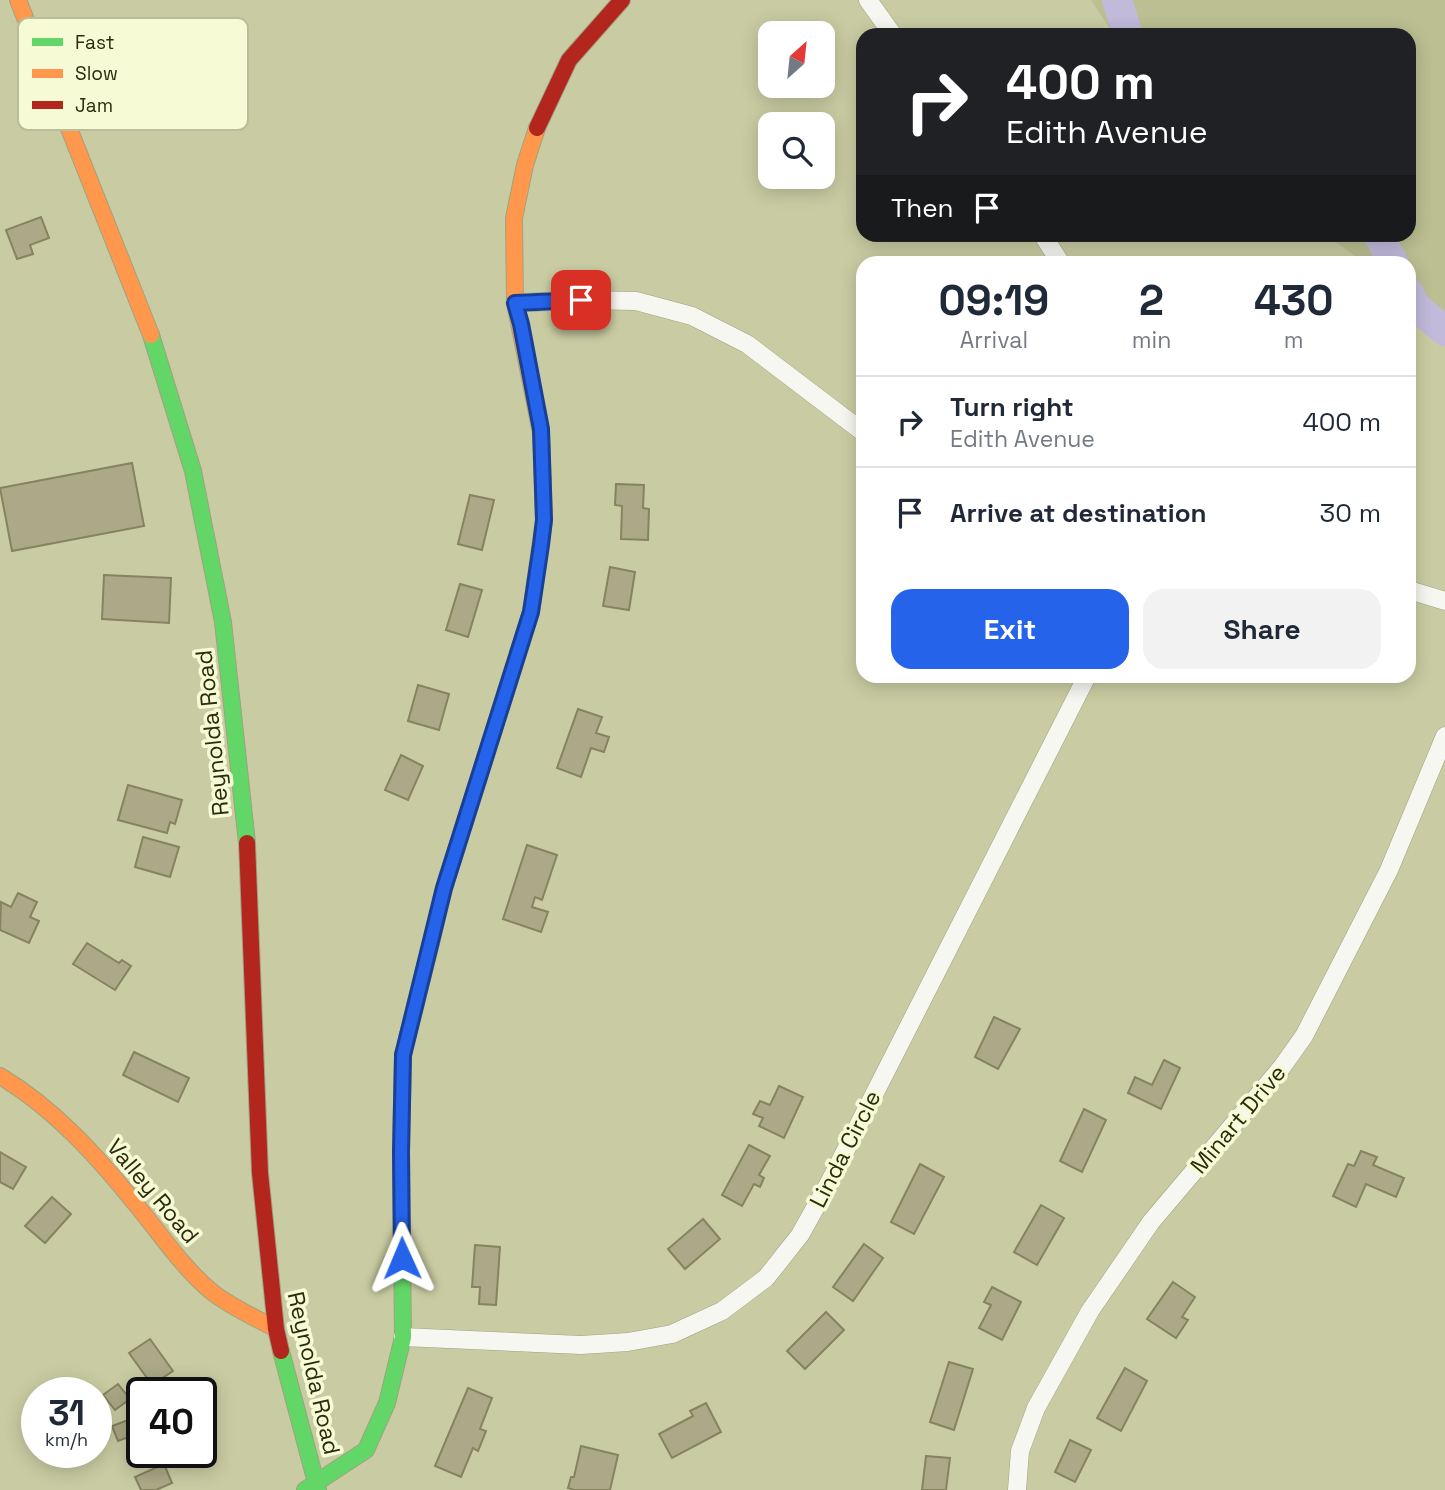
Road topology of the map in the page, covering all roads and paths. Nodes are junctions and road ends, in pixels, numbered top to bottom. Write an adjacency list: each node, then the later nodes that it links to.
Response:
1 (621, 0): 5 (street)
2 (868, 0): 3 (street)
3 (887, 28)
4 (71, 130): 12 (street, Reynolda Road)
5 (515, 303): 6 (street); 13 (street)
6 (856, 427)
7 (1416, 592): 8 (street)
8 (1445, 601)
9 (1083, 683): 13 (street, Linda Circle)
10 (1445, 736): 15 (street, Minart Drive)
11 (0, 1076): 12 (street, Valley Road)
12 (276, 1329): 14 (street, Reynolda Road)
13 (403, 1338): 14 (street)
14 (313, 1488)
15 (1017, 1490)

